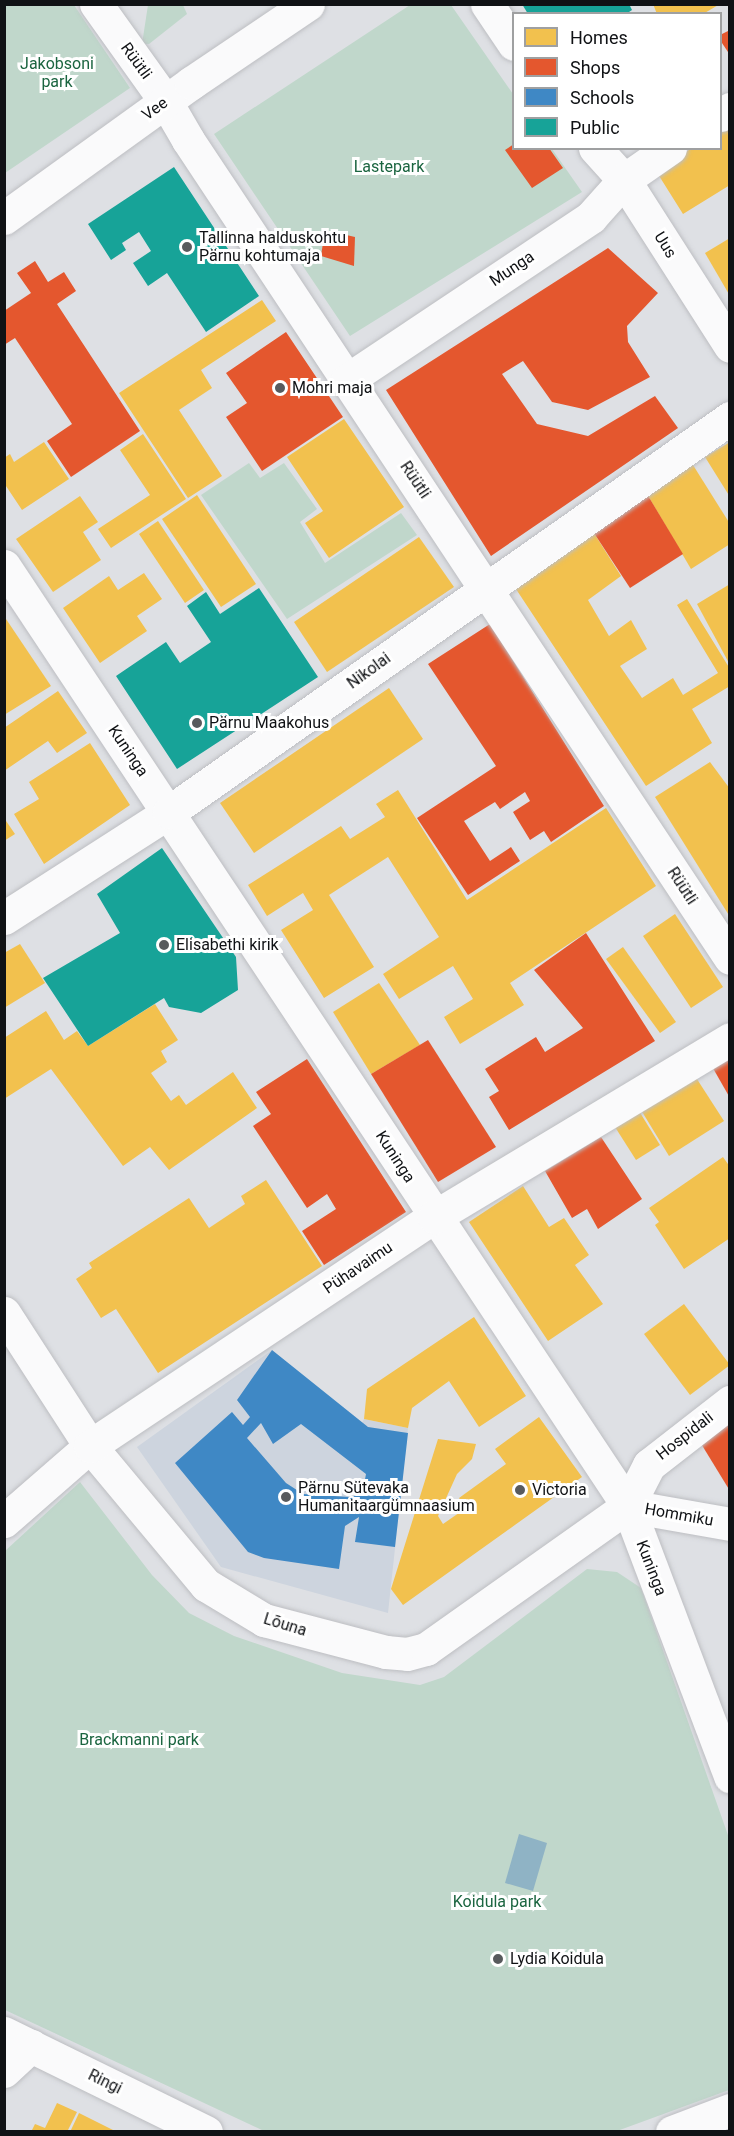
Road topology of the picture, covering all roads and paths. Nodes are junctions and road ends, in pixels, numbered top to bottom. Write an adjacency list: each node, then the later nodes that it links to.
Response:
1 (96, 4): 5 (street, Rüütli)
2 (308, 4): 5 (street, Vee)
3 (487, 4): 4 (street)
4 (512, 42)
5 (166, 102): 9 (street, Vee); 11 (street, Rüütli)
6 (597, 150): 8 (street, Uus)
7 (667, 150): 8 (street, Munga)
8 (624, 180): 10 (street, Uus); 11 (street, Munga)
9 (4, 218)
10 (729, 346)
11 (347, 380): 14 (street, Rüütli)
12 (729, 418): 14 (street, Nikolai)
13 (4, 566): 15 (street, Kuninga)
14 (484, 588): 15 (street, Nikolai); 17 (street, Rüütli)
15 (169, 812): 16 (street, Nikolai); 19 (street, Kuninga)
16 (4, 918)
17 (729, 958)
18 (729, 1040): 19 (street, Pühavaimu)
19 (434, 1217): 22 (street, Pühavaimu); 23 (street, Kuninga)
20 (4, 1313): 22 (street, Lõuna)
21 (729, 1402): 23 (street, Hospidali)
22 (90, 1446): 23 (street, Lõuna); 24 (street, Pühavaimu)
23 (628, 1506): 25 (street, Hommiku); 26 (street, Kuninga)
24 (4, 1521)
25 (729, 1524)
26 (729, 1776)
27 (18, 2040): 28 (street); 30 (street, Ringi)
28 (4, 2071)
29 (729, 2109): 31 (street)
30 (206, 2132)
31 (672, 2132)

